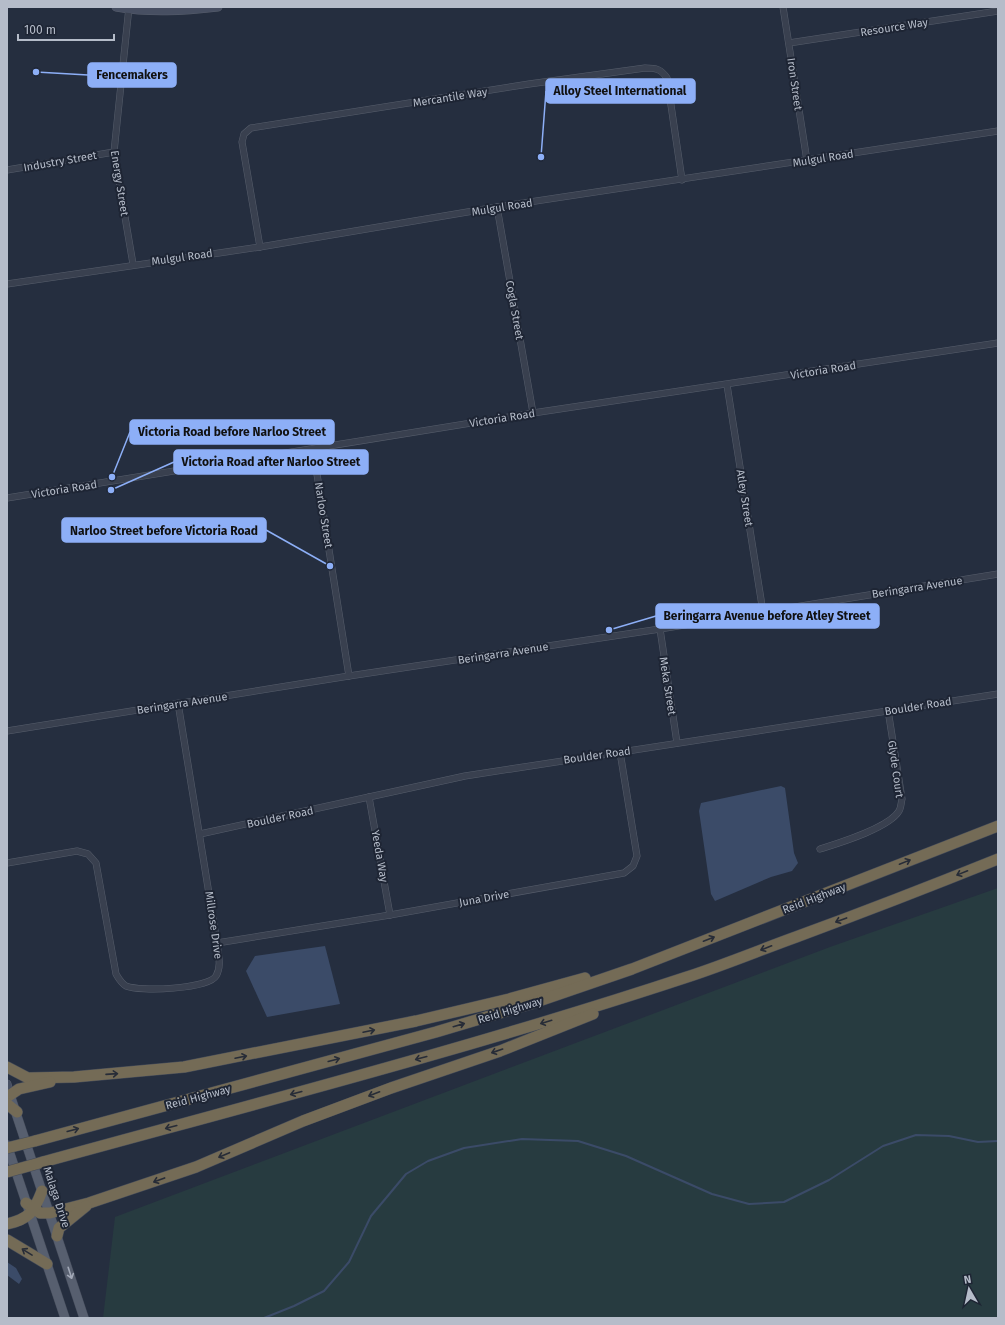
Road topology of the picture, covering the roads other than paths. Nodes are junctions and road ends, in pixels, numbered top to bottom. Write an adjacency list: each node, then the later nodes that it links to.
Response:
1 (116, 7): 4 (main road)
2 (218, 7): 4 (main road)
3 (784, 7): 6 (street, Iron Street)
4 (129, 8): 8 (street, Energy Street)
5 (998, 11): 6 (street, Resource Way)
6 (789, 43): 9 (street, Iron Street)
7 (998, 131): 9 (street, Mulgul Road)
8 (114, 152): 10 (street, Industry Street); 14 (street, Energy Street)
9 (807, 161): 11 (street, Mulgul Road)
10 (7, 170)
11 (682, 180): 12 (street, Mulgul Road); 13 (street, Mercantile Way)
12 (498, 207): 13 (street, Mulgul Road); 18 (street, Cogla Street)
13 (260, 247): 14 (street, Mulgul Road)
14 (133, 264): 15 (street, Mulgul Road)
15 (7, 284)
16 (998, 343): 17 (street, Victoria Road)
17 (727, 385): 18 (street, Victoria Road); 22 (street, Atley Street)
18 (533, 413): 19 (street, Victoria Road)
19 (313, 449): 20 (street, Victoria Road); 24 (street, Narloo Street)
20 (7, 498)
21 (998, 574): 22 (street, Beringarra Avenue)
22 (763, 612): 23 (street, Beringarra Avenue)
23 (660, 629): 24 (street, Beringarra Avenue); 29 (street, Meka Street)
24 (349, 676): 26 (street, Beringarra Avenue)
25 (998, 694): 27 (street, Boulder Road)
26 (178, 703): 28 (street, Beringarra Avenue); 33 (street, Millrose Drive)
27 (888, 710): 29 (street, Boulder Road); 34 (street, Glyde Court)
28 (7, 731)
29 (677, 743): 30 (street, Boulder Road)
30 (620, 752): 31 (street, Boulder Road); 37 (street, Juna Drive)
31 (369, 797): 33 (street, Boulder Road); 37 (street, Yeeda Way)
32 (998, 826): 39 (highway, Reid Highway, one-way to 32)
33 (200, 834): 38 (street, Millrose Drive)
34 (820, 849)
35 (998, 859): 40 (highway, Reid Highway, one-way to 40)
36 (7, 863): 38 (street, Millrose Drive)
37 (390, 915): 38 (street, Juna Drive)
38 (217, 943)
39 (673, 953): 42 (highway, one-way to 39); 46 (highway, Reid Highway, one-way to 39, bridge)
40 (690, 976): 47 (highway, Reid Highway, one-way to 47, bridge); 49 (highway, one-way to 49)
41 (7, 1067): 42 (highway)
42 (74, 1077): 43 (highway)
43 (8, 1095): 44 (highway)
44 (17, 1112): 48 (main road, Malaga Drive)
45 (7, 1145): 50 (main road)
46 (7, 1148)
47 (7, 1172)
48 (42, 1191): 50 (highway); 51 (main road, Malaga Drive)
49 (89, 1203): 51 (highway); 53 (highway)
50 (30, 1210): 51 (highway); 52 (highway); 55 (main road)
51 (50, 1213): 53 (main road, Malaga Drive)
52 (7, 1224)
53 (57, 1236): 57 (main road, Malaga Drive, one-way to 57)
54 (7, 1240): 55 (highway, one-way to 54)
55 (47, 1264): 56 (main road)
56 (65, 1318)
57 (84, 1318)

